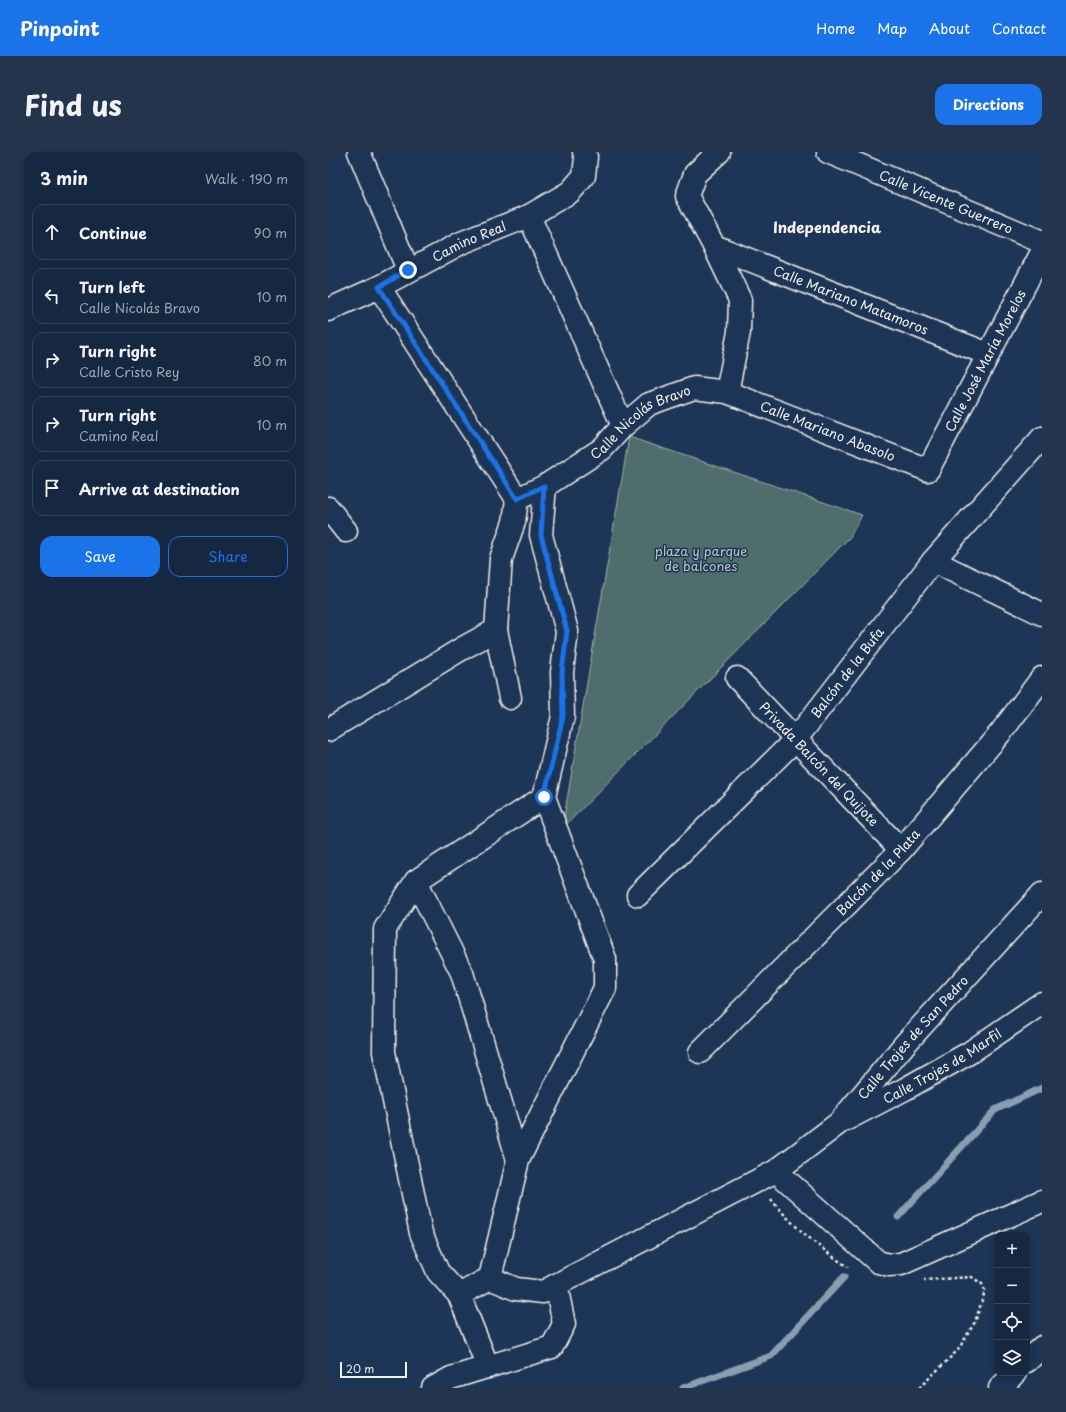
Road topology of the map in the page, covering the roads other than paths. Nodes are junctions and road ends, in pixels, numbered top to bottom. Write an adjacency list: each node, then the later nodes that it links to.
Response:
1 (359, 152): 9 (street)
2 (584, 152): 5 (street, Camino Real)
3 (719, 152): 7 (street)
4 (828, 152): 6 (street, Calle Vicente Guerrero)
5 (529, 216): 9 (street, Camino Real); 14 (street)
6 (1042, 242)
7 (714, 246): 12 (street, Calle Mariano Matamoros); 13 (street)
8 (1042, 252): 12 (street, Calle José María Morelos)
9 (408, 270): 10 (street, Camino Real)
10 (379, 287): 11 (street, Camino Real); 18 (street)
11 (328, 310)
12 (988, 354): 16 (street, Calle José María Morelos)
13 (727, 392): 14 (street, Calle Nicolás Bravo); 16 (street, Calle Mariano Abasolo)
14 (623, 426): 17 (street, Calle Nicolás Bravo)
15 (1042, 438): 21 (street, Balcón de la Bufa)
16 (928, 470)
17 (544, 486): 18 (street, Calle Nicolás Bravo); 29 (street)
18 (517, 499): 23 (street)
19 (328, 508): 20 (street)
20 (346, 531)
21 (933, 561): 22 (street); 28 (street, Balcón de la Bufa)
22 (1042, 614)
23 (496, 630): 26 (street); 27 (street)
24 (737, 678): 28 (street, Privada Balcón del Quijote)
25 (1042, 678): 30 (street, Balcón de la Plata)
26 (510, 698)
27 (328, 730)
28 (796, 739): 30 (street, Privada Balcón del Quijote); 32 (street, Balcón de la Bufa)
29 (544, 797): 31 (street); 37 (street)
30 (901, 850): 35 (street, Balcón de la Plata)
31 (416, 881): 37 (street); 42 (street)
32 (638, 894)
33 (1042, 894): 36 (street, Calle Trojes de San Pedro)
34 (1042, 1003): 36 (street, Calle Trojes de Marfil)
35 (700, 1052)
36 (839, 1123): 38 (street, Calle Trojes de San Pedro)
37 (518, 1160): 40 (street)
38 (766, 1176): 39 (street); 41 (street, Calle Trojes de San Pedro)
39 (1042, 1201)
40 (490, 1278): 41 (street, Calle Trojes de San Pedro); 42 (street)
41 (556, 1285): 45 (street)
42 (459, 1295): 45 (street)
43 (1042, 1347): 44 (street)
44 (1030, 1358)
45 (488, 1366): 47 (street)
46 (1012, 1376): 48 (street)
47 (433, 1388)
48 (1000, 1388)

